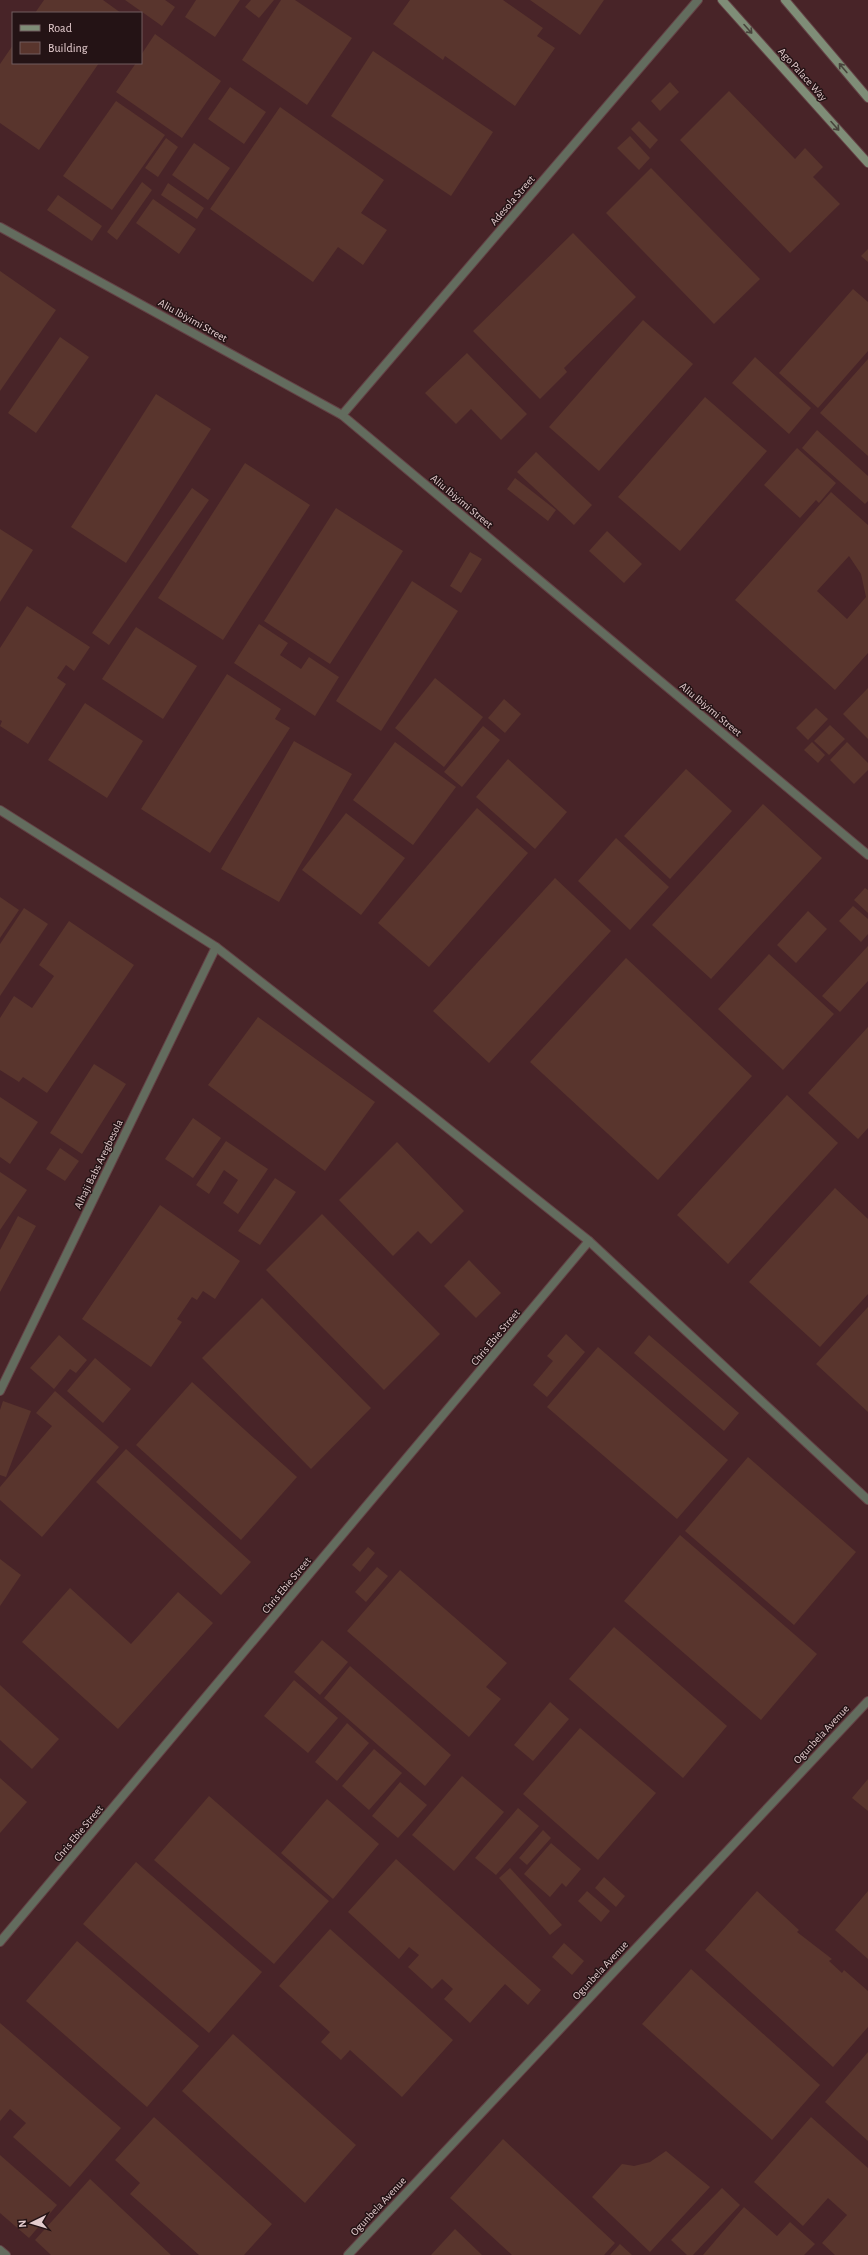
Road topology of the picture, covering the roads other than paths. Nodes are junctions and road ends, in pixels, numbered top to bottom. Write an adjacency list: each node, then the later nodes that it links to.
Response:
1 (698, 0): 7 (street, Adesola Street)
2 (722, 0): 5 (main road, Ago Palace Way, one-way to 5)
3 (785, 0): 4 (main road, one-way to 3)
4 (868, 98)
5 (868, 163)
6 (0, 226): 7 (street, Aliu Ibiyimi Street)
7 (342, 415): 9 (street, Aliu Ibiyimi Street)
8 (0, 810): 10 (street)
9 (868, 855)
10 (216, 948): 11 (street); 12 (street, Alhaji Babs Aregbesola)
11 (589, 1241): 13 (street); 15 (street, Chris Ebie Street)
12 (0, 1391)
13 (868, 1500)
14 (868, 1701): 18 (street, Ogunbela Avenue)
15 (0, 1942)
16 (0, 2250): 17 (street)
17 (6, 2255)
18 (348, 2255)

